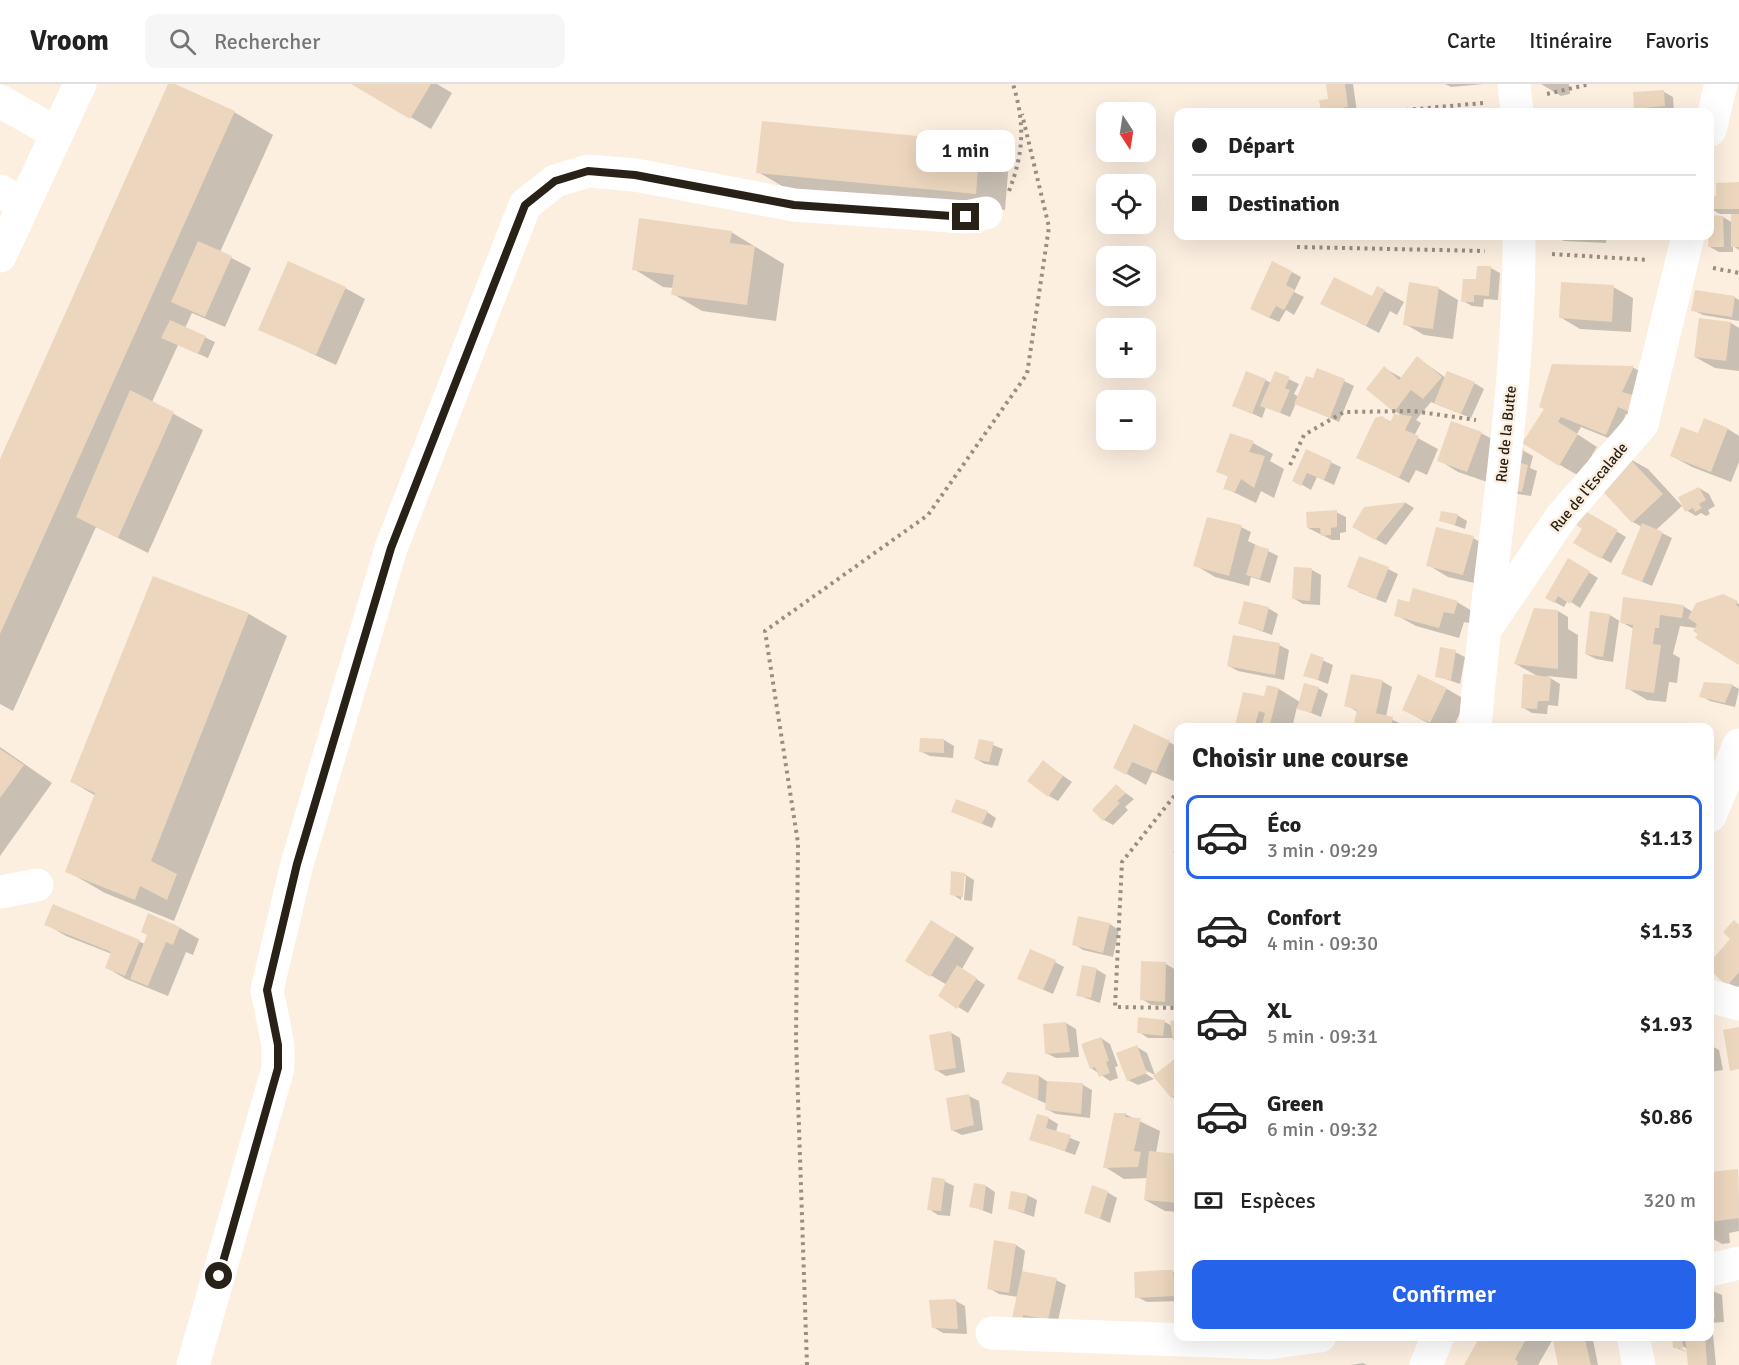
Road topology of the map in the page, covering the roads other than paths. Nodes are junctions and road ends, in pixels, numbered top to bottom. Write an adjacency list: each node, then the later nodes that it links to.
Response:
1 (80, 84): 7 (street)
2 (1514, 84): 5 (street)
3 (1721, 84): 6 (street)
4 (0, 101): 7 (street)
5 (1517, 108)
6 (1714, 113)
7 (56, 133): 8 (street)
8 (12, 197): 12 (street)
9 (986, 213): 29 (street)
10 (1519, 240): 13 (street, Rue de la Butte)
11 (1687, 240): 13 (street, Rue de l'Escalade)
12 (0, 256)
13 (1483, 632): 14 (street)
14 (1476, 723)
15 (1739, 745): 16 (street)
16 (1714, 806)
17 (37, 885): 18 (street)
18 (0, 892)
19 (1714, 997): 20 (street)
20 (1739, 1004)
21 (1739, 1263): 22 (street)
22 (1714, 1269)
23 (992, 1333): 24 (street)
24 (1174, 1340)
25 (1213, 1341): 26 (street)
26 (1283, 1341)
27 (1435, 1341): 30 (street)
28 (1634, 1341): 31 (street)
29 (192, 1365)
30 (1426, 1365)
31 (1639, 1365)

